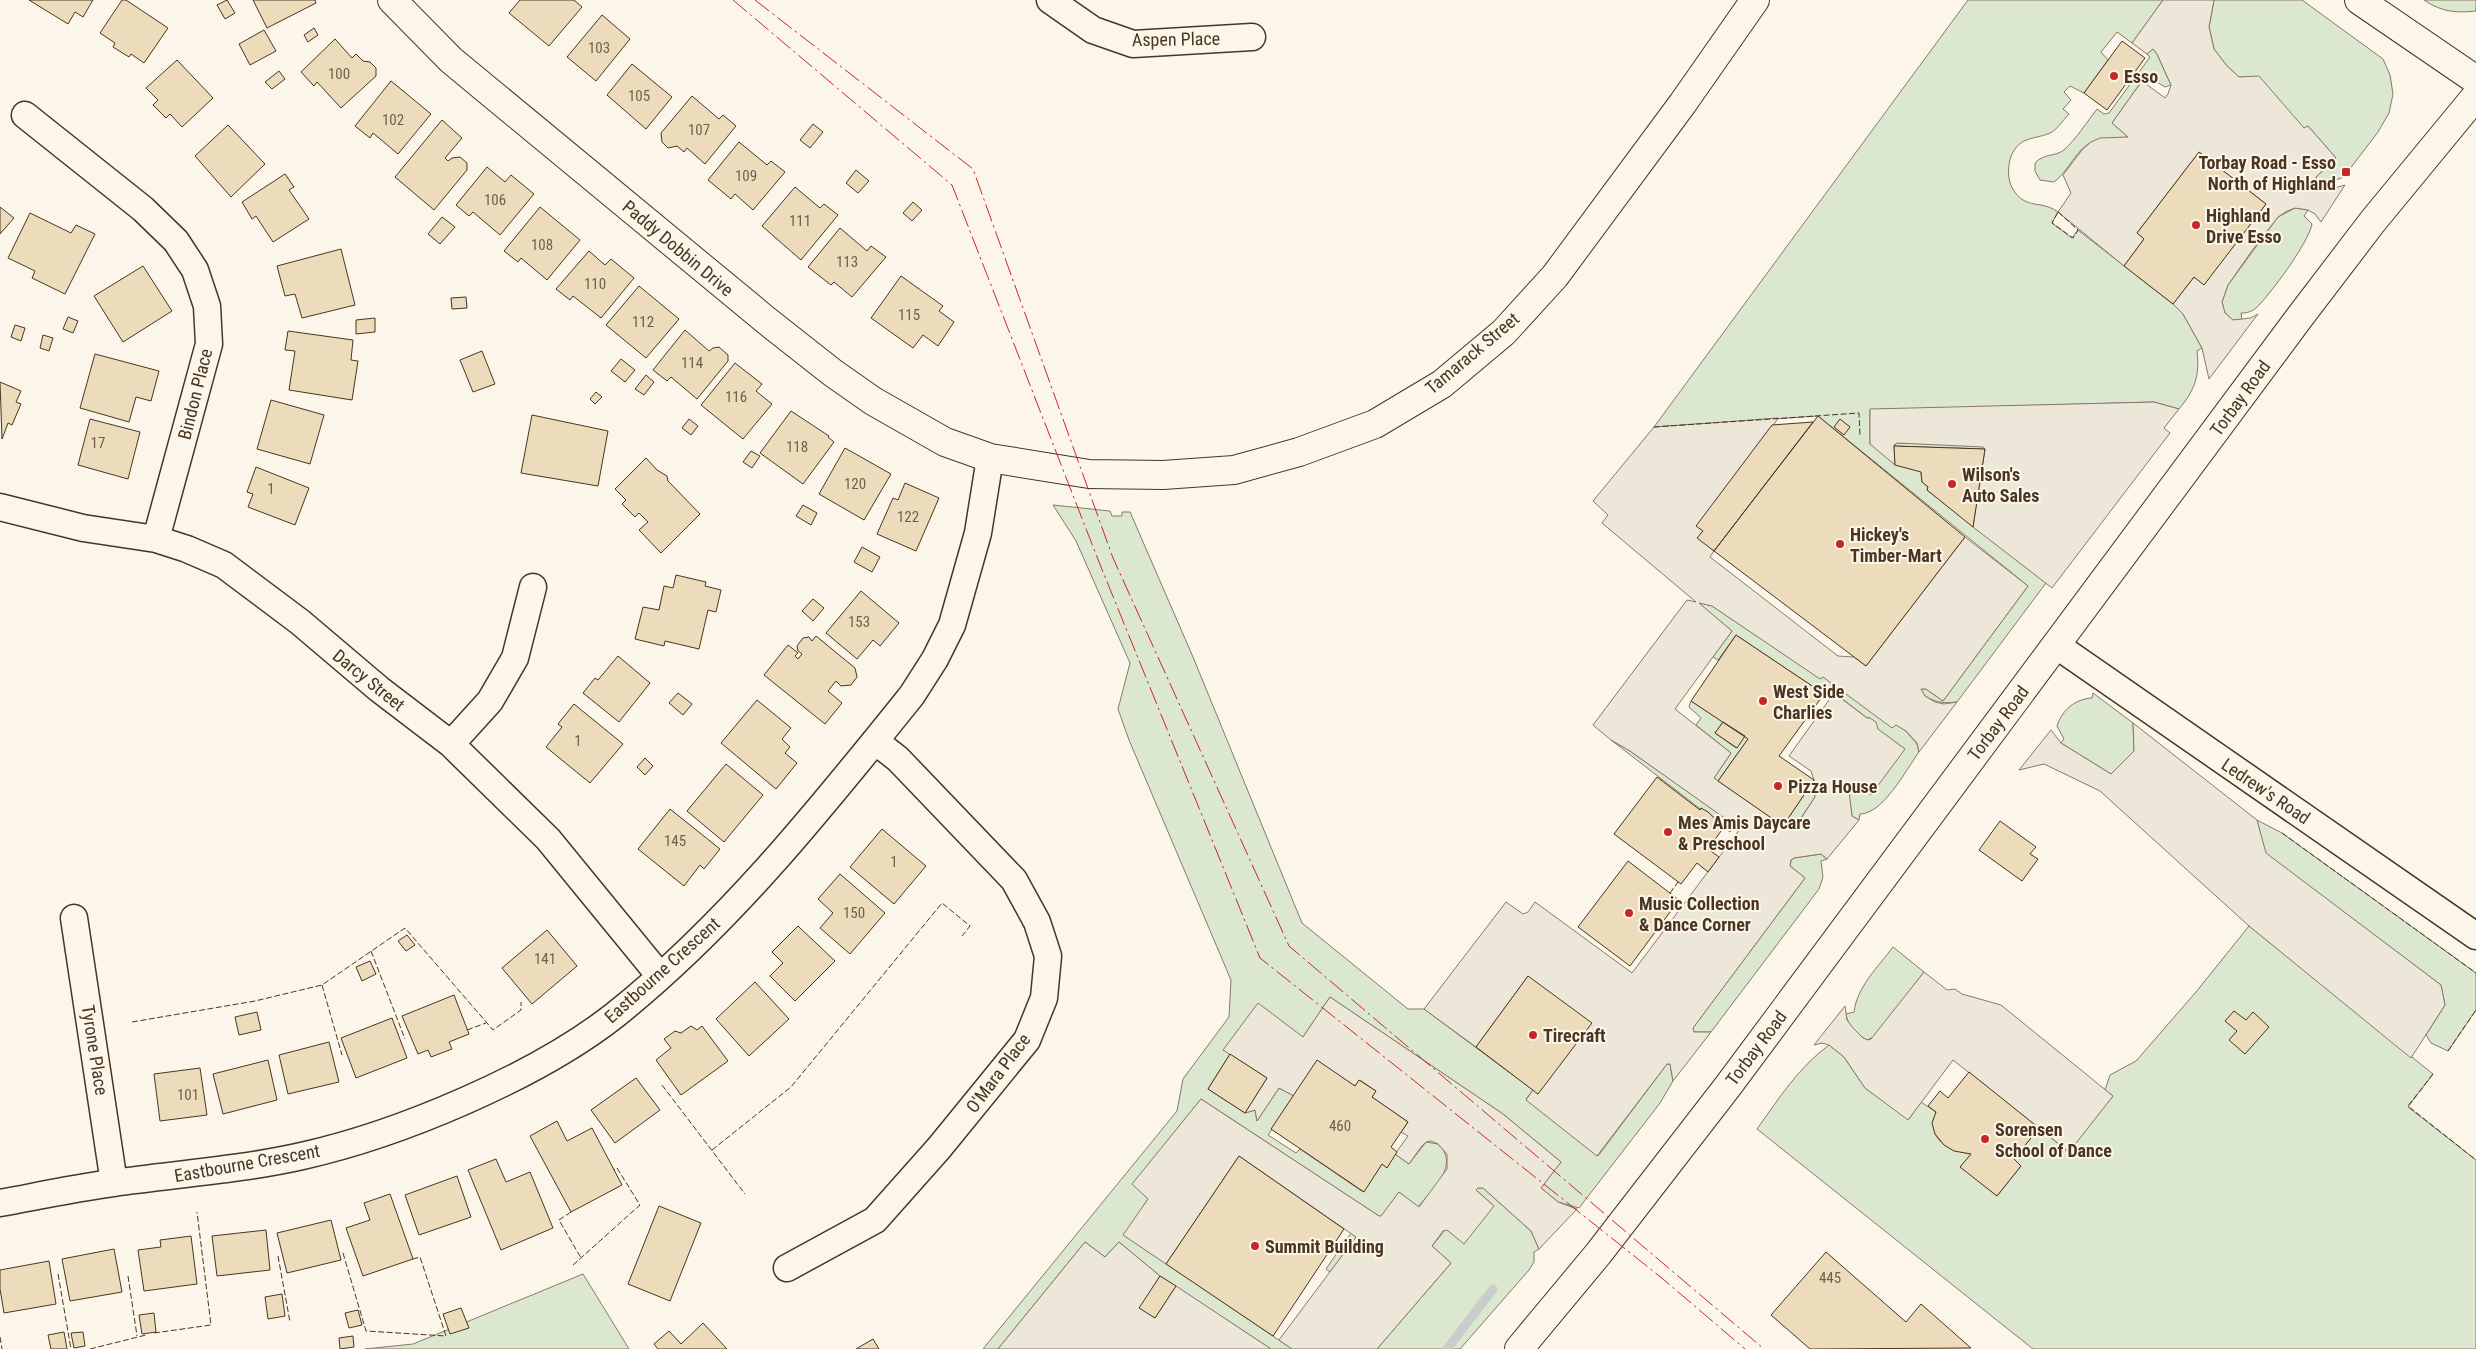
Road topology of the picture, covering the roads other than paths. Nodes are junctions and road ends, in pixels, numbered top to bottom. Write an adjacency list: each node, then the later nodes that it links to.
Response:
1 (392, 0): 9 (street, Paddy Dobbin Drive)
2 (1050, 0): 5 (street, Aspen Place)
3 (1755, 0): 9 (street, Tamarack Street)
4 (2359, 0): 6 (street)
5 (1252, 37)
6 (2476, 80)
7 (2476, 96): 13 (street, Torbay Road)
8 (25, 115): 11 (street, Bindon Place)
9 (990, 458): 14 (street, Eastbourne Crescent)
10 (0, 507): 11 (street, Darcy Street)
11 (156, 539): 15 (street, Darcy Street)
12 (533, 587): 15 (street)
13 (2056, 645): 17 (street, Ledrew's Road); 22 (street, Torbay Road)
14 (875, 741): 18 (street, Eastbourne Crescent); 21 (street, O'Mara Place)
15 (451, 744): 18 (street, Darcy Street)
16 (74, 918): 19 (street, Tyrone Place)
17 (2476, 936)
18 (660, 976): 19 (street, Eastbourne Crescent)
19 (114, 1183): 20 (street, Eastbourne Crescent)
20 (0, 1203)
21 (788, 1268)
22 (1519, 1349)

